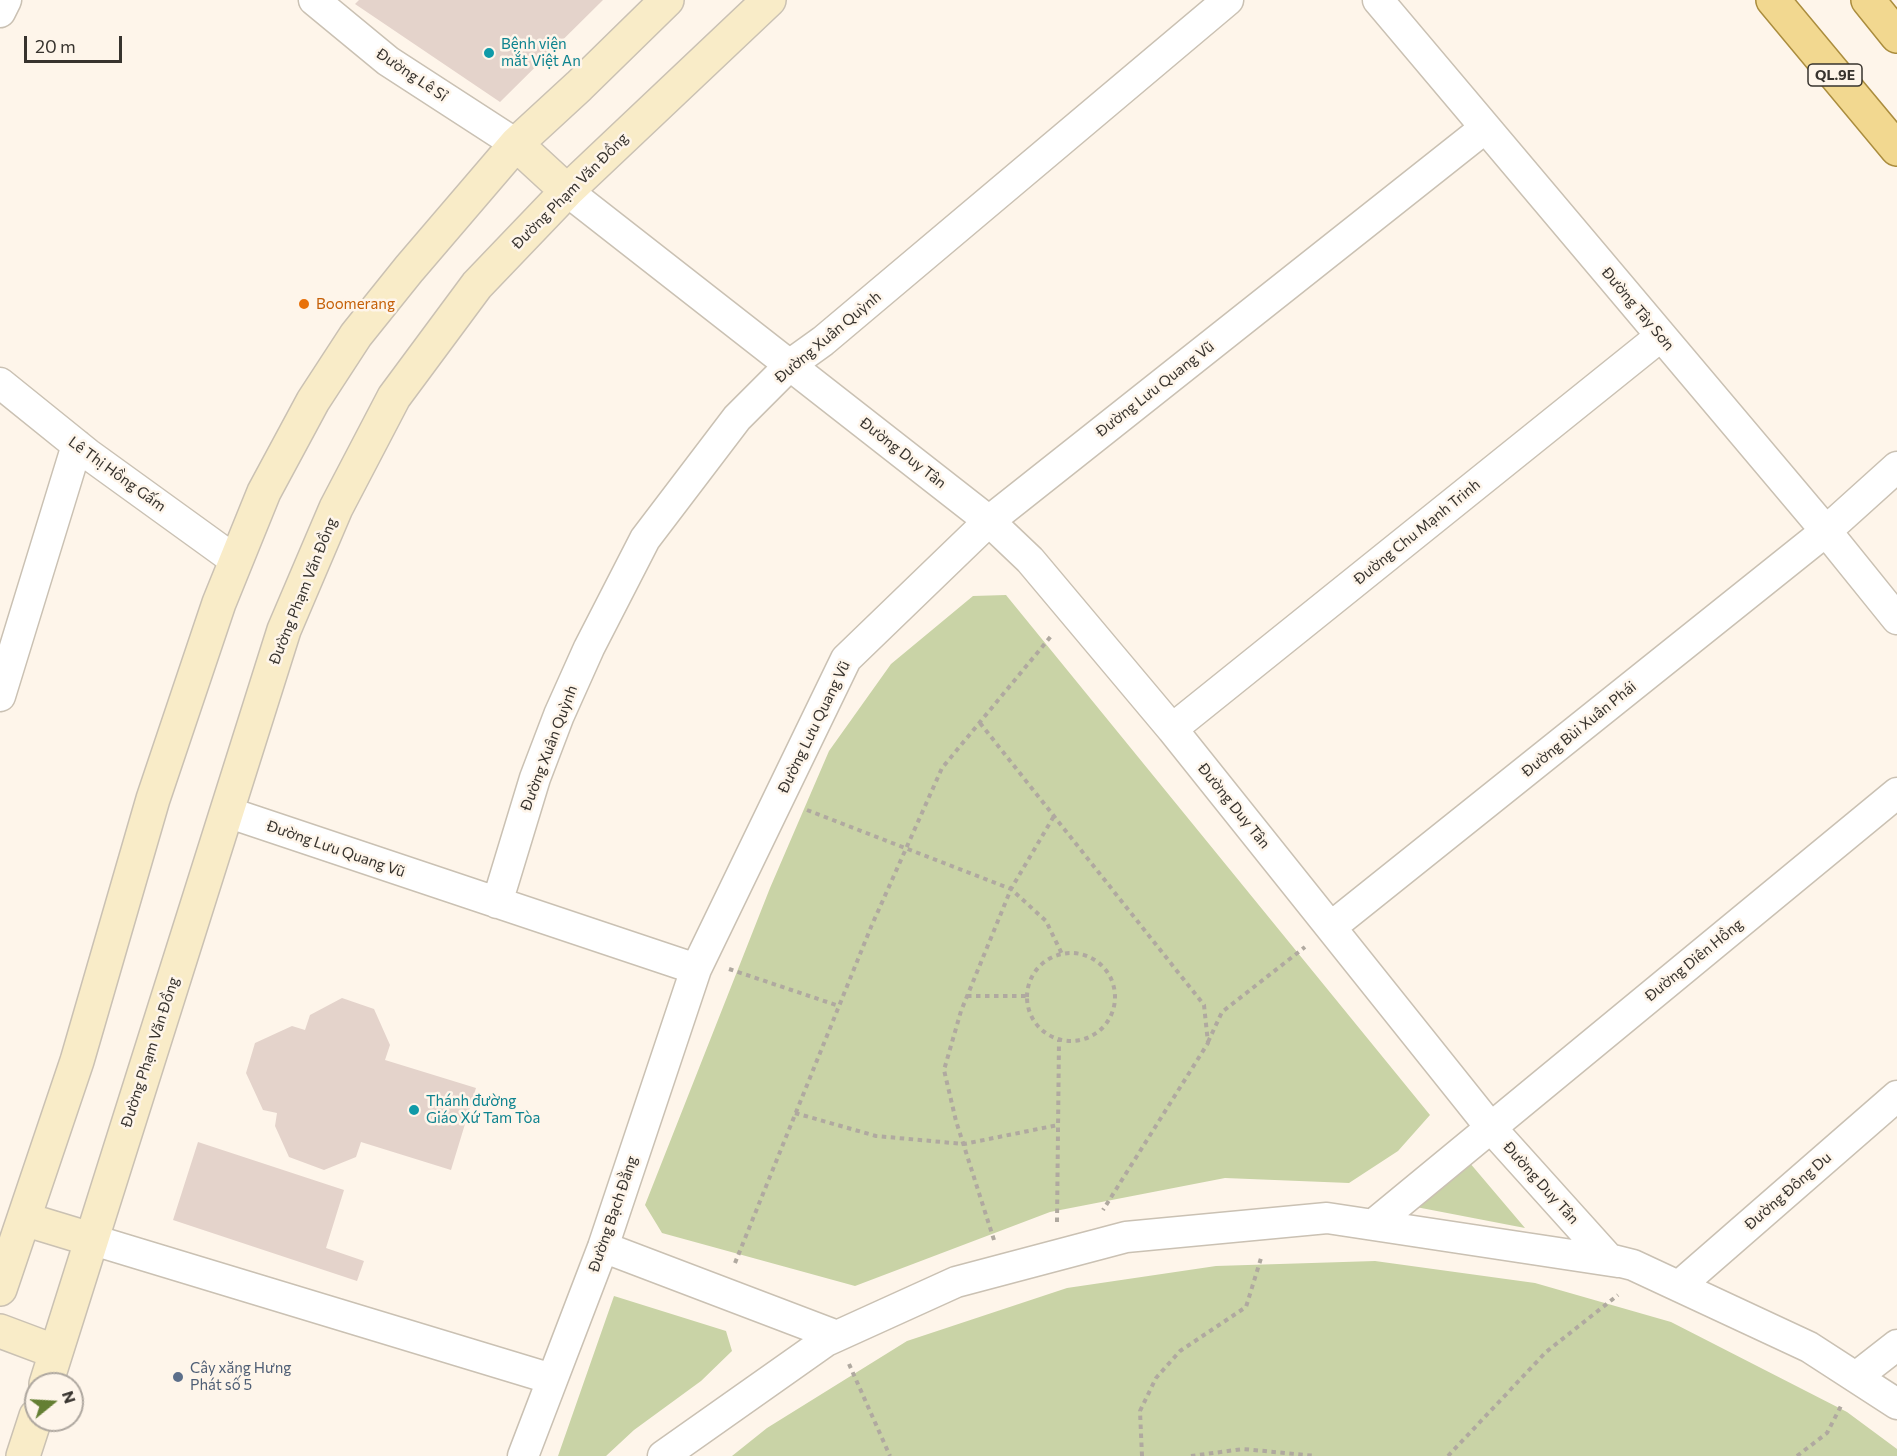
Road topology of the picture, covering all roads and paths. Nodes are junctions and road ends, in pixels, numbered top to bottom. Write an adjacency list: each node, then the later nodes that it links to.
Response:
1 (6, 0): 9 (street)
2 (314, 0): 12 (street, Đường Lê Sỉ)
3 (667, 0): 12 (main road)
4 (769, 0): 14 (main road, Đường Phạm Văn Đồng)
5 (1228, 0): 16 (street, Đường Xuân Quỳnh)
6 (1378, 0): 11 (street, Đường Tây Sơn)
7 (1773, 0): 13 (main road, QL.9E)
8 (1868, 0): 10 (main road)
9 (0, 12)
10 (1897, 36)
11 (1485, 128): 15 (street, Đường Tây Sơn); 20 (street, Đường Lưu Quang Vũ)
12 (516, 144): 14 (main road); 22 (main road)
13 (1897, 149)
14 (567, 191): 16 (street, Đường Duy Tân); 30 (main road, Đường Phạm Văn Đồng)
15 (1661, 336): 21 (street, Đường Tây Sơn); 27 (street, Đường Chu Mạnh Trinh)
16 (790, 364): 20 (street, Đường Duy Tân); 34 (street, Đường Xuân Quỳnh)
17 (0, 383): 18 (street, Lê Thị Hồng Gấm)
18 (77, 445): 22 (street, Lê Thị Hồng Gấm); 25 (street)
19 (1897, 467): 21 (street, Đường Bùi Xuân Phái)
20 (989, 521): 23 (street, Đường Duy Tân); 29 (street, Đường Lưu Quang Vũ)
21 (1826, 531): 24 (street, Đường Tây Sơn); 35 (street, Đường Bùi Xuân Phái)
22 (237, 561): 48 (main road)
23 (1072, 611): 26 (path); 27 (street, Đường Duy Tân)
24 (1897, 619)
25 (0, 696)
26 (980, 723): 31 (path); 32 (path)
27 (1172, 729): 35 (street, Đường Duy Tân)
28 (1897, 793): 46 (street, Đường Diên Hồng)
29 (778, 800): 32 (path); 37 (street, Đường Lưu Quang Vũ)
30 (227, 812): 34 (street, Đường Lưu Quang Vũ); 51 (main road, Đường Phạm Văn Đồng)
31 (1054, 816): 33 (path); 42 (path)
32 (906, 847): 33 (path); 40 (path)
33 (1011, 889): 36 (path); 38 (path)
34 (497, 903): 37 (street, Đường Lưu Quang Vũ)
35 (1331, 927): 42 (path); 46 (street, Đường Duy Tân)
36 (1062, 954): 39 (path); 41 (path)
37 (698, 964): 40 (path); 52 (street, Đường Bạch Đằng)
38 (967, 996): 39 (path); 47 (path)
39 (1026, 996): 41 (path)
40 (839, 1006): 44 (path)
41 (1059, 1040): 45 (path)
42 (1208, 1043): 53 (path)
43 (1897, 1096): 56 (street, Đường Đông Du)
44 (795, 1113): 47 (path); 58 (path)
45 (1058, 1125): 47 (path); 53 (path)
46 (1491, 1128): 50 (street, Đường Diên Hồng); 54 (street, Đường Duy Tân)
47 (964, 1144): 55 (path)
48 (24, 1219): 51 (main road); 57 (main road)
49 (1272, 1222): 50 (street); 53 (street); 72 (path)
50 (1374, 1224): 54 (street)
51 (90, 1239): 62 (main road, Đường Phạm Văn Đồng); 65 (street)
52 (603, 1247): 58 (street); 65 (street, Đường Bạch Đằng)
53 (1067, 1252): 55 (street)
54 (1634, 1267): 56 (street, Đường Duy Tân); 75 (path)
55 (1004, 1269): 60 (street)
56 (1679, 1286): 64 (street, Đường Duy Tân)
57 (0, 1289)
58 (723, 1293): 60 (street)
59 (0, 1331): 62 (main road)
60 (837, 1336): 70 (street); 71 (path)
61 (1897, 1345): 64 (street)
62 (56, 1352): 63 (main road, Đường Phạm Văn Đồng)
63 (50, 1372)
64 (1856, 1377): 66 (street, Đường Duy Tân); 76 (path)
65 (552, 1379): 69 (street, Đường Bạch Đằng)
66 (1897, 1404)
67 (31, 1432): 68 (main road)
68 (23, 1456)
69 (523, 1456)
70 (663, 1456)
71 (890, 1456)
72 (1142, 1456)
73 (1191, 1456): 74 (path)
74 (1316, 1456)
75 (1448, 1456)
76 (1797, 1456)

